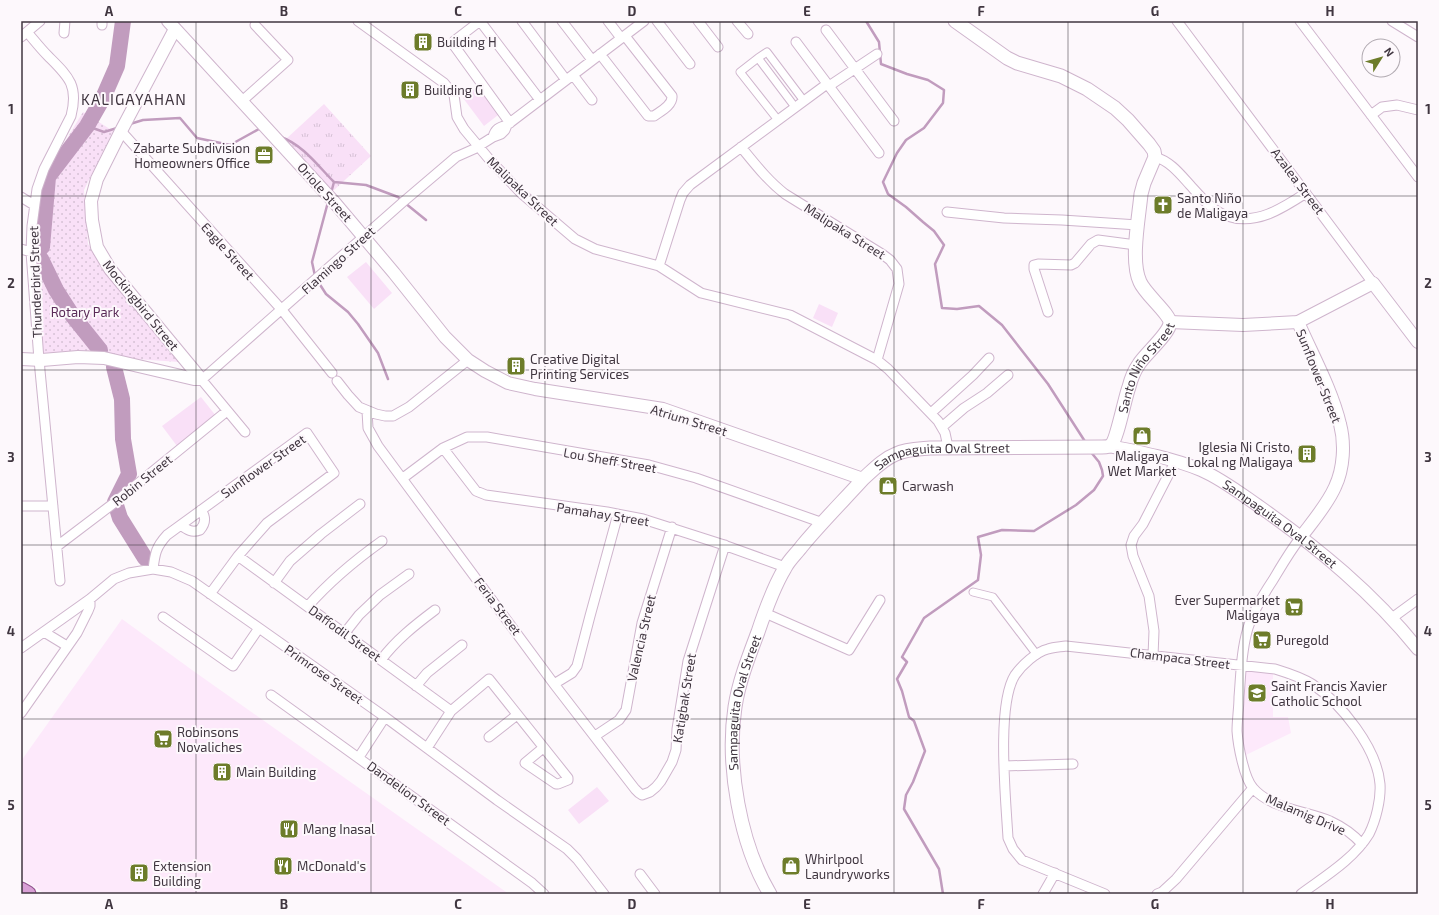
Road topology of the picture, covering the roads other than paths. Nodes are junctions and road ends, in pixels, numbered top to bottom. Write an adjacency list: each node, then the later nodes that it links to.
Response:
1 (40, 21): 20 (street)
2 (65, 21): 19 (street)
3 (358, 21): 45 (street, Malipaka Street)
4 (480, 21): 34 (street); 43 (street)
5 (522, 21): 32 (street)
6 (562, 21): 29 (street)
7 (608, 21): 22 (street)
8 (644, 21): 22 (street, Flamingo Street)
9 (657, 21): 30 (street)
10 (698, 21): 25 (street)
11 (737, 21): 21 (street)
12 (956, 21): 48 (main road)
13 (1177, 21): 50 (street, Azalea Street)
14 (1300, 21): 40 (street)
15 (1392, 21): 23 (street)
16 (172, 25): 36 (street, Oriole Street); 44 (street, Mockingbird Street)
17 (255, 25): 36 (street)
18 (826, 30): 31 (street)
19 (64, 33)
20 (24, 34): 52 (street, Thunderbird Street)
21 (748, 34)
22 (623, 37): 26 (street, Flamingo Street); 26 (street)
23 (1418, 37)
24 (796, 42): 33 (street)
25 (718, 47)
26 (600, 54): 29 (street, Flamingo Street)
27 (877, 54): 31 (street)
28 (758, 58): 37 (street); 38 (street); 41 (street)
29 (592, 60): 32 (street, Flamingo Street)
30 (690, 64)
31 (855, 68): 33 (street); 42 (street)
32 (570, 77): 34 (street, Flamingo Street); 35 (street)
33 (828, 85): 37 (street); 47 (street)
34 (540, 100): 43 (street, Flamingo Street)
35 (592, 100)
36 (242, 101): 55 (street, Oriole Street)
37 (804, 101): 38 (street)
38 (795, 107): 41 (street)
39 (1418, 110): 40 (street)
40 (1371, 115): 49 (street)
41 (778, 120): 46 (street)
42 (894, 121)
43 (508, 124): 45 (street, Flamingo Street)
44 (121, 131): 61 (street, Eagle Street); 73 (street, Mockingbird Street)
45 (478, 147): 55 (street, Flamingo Street); 59 (street, Malipaka Street)
46 (741, 147): 59 (street); 70 (street, Malipaka Street)
47 (879, 153)
48 (1155, 157): 50 (street); 54 (main road, Santo Niño Street)
49 (1418, 177)
50 (1306, 193): 60 (street, Azalea Street)
51 (21, 197): 52 (street)
52 (34, 205): 58 (street, Thunderbird Street)
53 (947, 212): 54 (street)
54 (1138, 225): 56 (main road, Santo Niño Street)
55 (364, 237): 61 (street, Flamingo Street); 69 (street, Oriole Street)
56 (1136, 245): 62 (street); 63 (main road, Santo Niño Street)
57 (21, 249): 58 (street)
58 (31, 252): 68 (street, Thunderbird Street)
59 (659, 266): 70 (street, Malipaka Street)
60 (1373, 283): 64 (street); 65 (street, Azalea Street)
61 (282, 310): 71 (street, Eagle Street); 73 (street, Flamingo Street)
62 (1048, 312)
63 (1170, 322): 64 (street); 80 (main road, Santo Niño Street)
64 (1298, 322): 94 (street, Sunflower Street)
65 (1418, 342)
66 (989, 358): 77 (street)
67 (21, 360): 68 (street)
68 (44, 360): 73 (street); 88 (street, Thunderbird Street)
69 (468, 360): 76 (street); 85 (street, Atrium Street)
70 (877, 360): 77 (street, Malipaka Street)
71 (332, 373)
72 (1008, 375): 78 (street)
73 (201, 379): 75 (street)
74 (337, 381): 76 (street)
75 (228, 411): 79 (street); 97 (street, Robin Street)
76 (367, 411): 84 (street, Feria Street)
77 (931, 413): 78 (street, Malipaka Street)
78 (942, 427): 81 (street, Malipaka Street)
79 (245, 432)
80 (1110, 446): 81 (main road, Sampaguita Oval Street); 83 (street, Sampaguita Oval Street)
81 (948, 447): 85 (main road, Sampaguita Oval Street)
82 (443, 448): 84 (street, Lou Sheff Street); 90 (street, Pamahay Street); 91 (street, Lou Sheff Street)
83 (1175, 462): 94 (street, Sampaguita Oval Street); 122 (street)
84 (402, 478): 125 (street, Feria Street)
85 (863, 479): 91 (main road, Sampaguita Oval Street)
86 (360, 504): 103 (street)
87 (21, 506): 88 (street)
88 (53, 506): 97 (street, Thunderbird Street)
89 (201, 510): 92 (street, Sunflower Street); 92 (street); 98 (street, Sunflower Street)
90 (618, 514): 93 (street, Pamahay Street); 125 (street)
91 (823, 523): 99 (main road, Sampaguita Oval Street)
92 (181, 525): 100 (street, Sunflower Street)
93 (672, 527): 96 (street, Pamahay Street); 132 (street, Valencia Street)
94 (1301, 537): 113 (street, Sampaguita Oval Street); 124 (street, Malamig Drive)
95 (382, 541): 109 (street)
96 (725, 545): 99 (street, Pamahay Street); 140 (street, Katigbak Street)
97 (56, 547): 102 (street, Thunderbird Street)
98 (238, 556): 103 (street, Daffodil Street); 105 (street, Sunflower Street)
99 (782, 565): 111 (main road, Sampaguita Oval Street)
100 (153, 569): 105 (street, Primrose Street); 106 (street, Primrose Street)
101 (409, 574): 116 (street)
102 (60, 581)
103 (274, 583): 109 (street, Daffodil Street)
104 (973, 592): 121 (street)
105 (210, 594): 114 (street, Primrose Street)
106 (90, 599): 115 (street, Primrose Street); 118 (street)
107 (1418, 599): 113 (street)
108 (880, 600): 111 (street)
109 (308, 606): 116 (street, Daffodil Street)
110 (435, 610): 123 (street)
111 (765, 613): 149 (main road, Sampaguita Oval Street)
112 (163, 617): 114 (street)
113 (1392, 618): 120 (street, Sampaguita Oval Street)
114 (259, 628): 131 (street, Primrose Street)
115 (44, 632): 118 (street); 119 (street, Primrose Street)
116 (344, 634): 123 (street, Daffodil Street)
117 (462, 645): 126 (street)
118 (67, 646): 129 (street)
119 (21, 648)
120 (1418, 649)
121 (1037, 655): 122 (street, Champaca Street); 138 (street, Champaca Street)
122 (1153, 656): 124 (street, Champaca Street)
123 (381, 660): 126 (street, Daffodil Street)
124 (1241, 665): 139 (street, Malamig Drive); 141 (street, Champaca Street)
125 (554, 684): 132 (street, Feria Street)
126 (416, 686): 128 (street, Daffodil Street)
127 (271, 695): 136 (street, Dandelion Street)
128 (451, 711): 130 (street); 134 (street)
129 (21, 713)
130 (518, 715): 133 (street); 135 (street)
131 (385, 717): 134 (street, Primrose Street); 136 (street)
132 (595, 736): 140 (street, Feria Street)
133 (489, 737)
134 (427, 748): 147 (street, Primrose Street)
135 (543, 748): 135 (street)
136 (359, 757): 146 (street, Dandelion Street)
137 (1073, 764): 138 (street)
138 (1004, 766): 142 (street, Champaca Street)
139 (1253, 788): 141 (street, Malamig Drive); 152 (street)
140 (642, 795)
141 (1362, 844): 153 (street, Champaca Street)
142 (1056, 873): 150 (street); 151 (street, Champaca Street)
143 (640, 874): 148 (street)
144 (21, 890): 145 (main road)
145 (28, 894)
146 (544, 894)
147 (604, 894)
148 (654, 894)
149 (770, 894)
150 (1043, 894)
151 (1105, 894)
152 (1157, 894)
153 (1301, 894)

